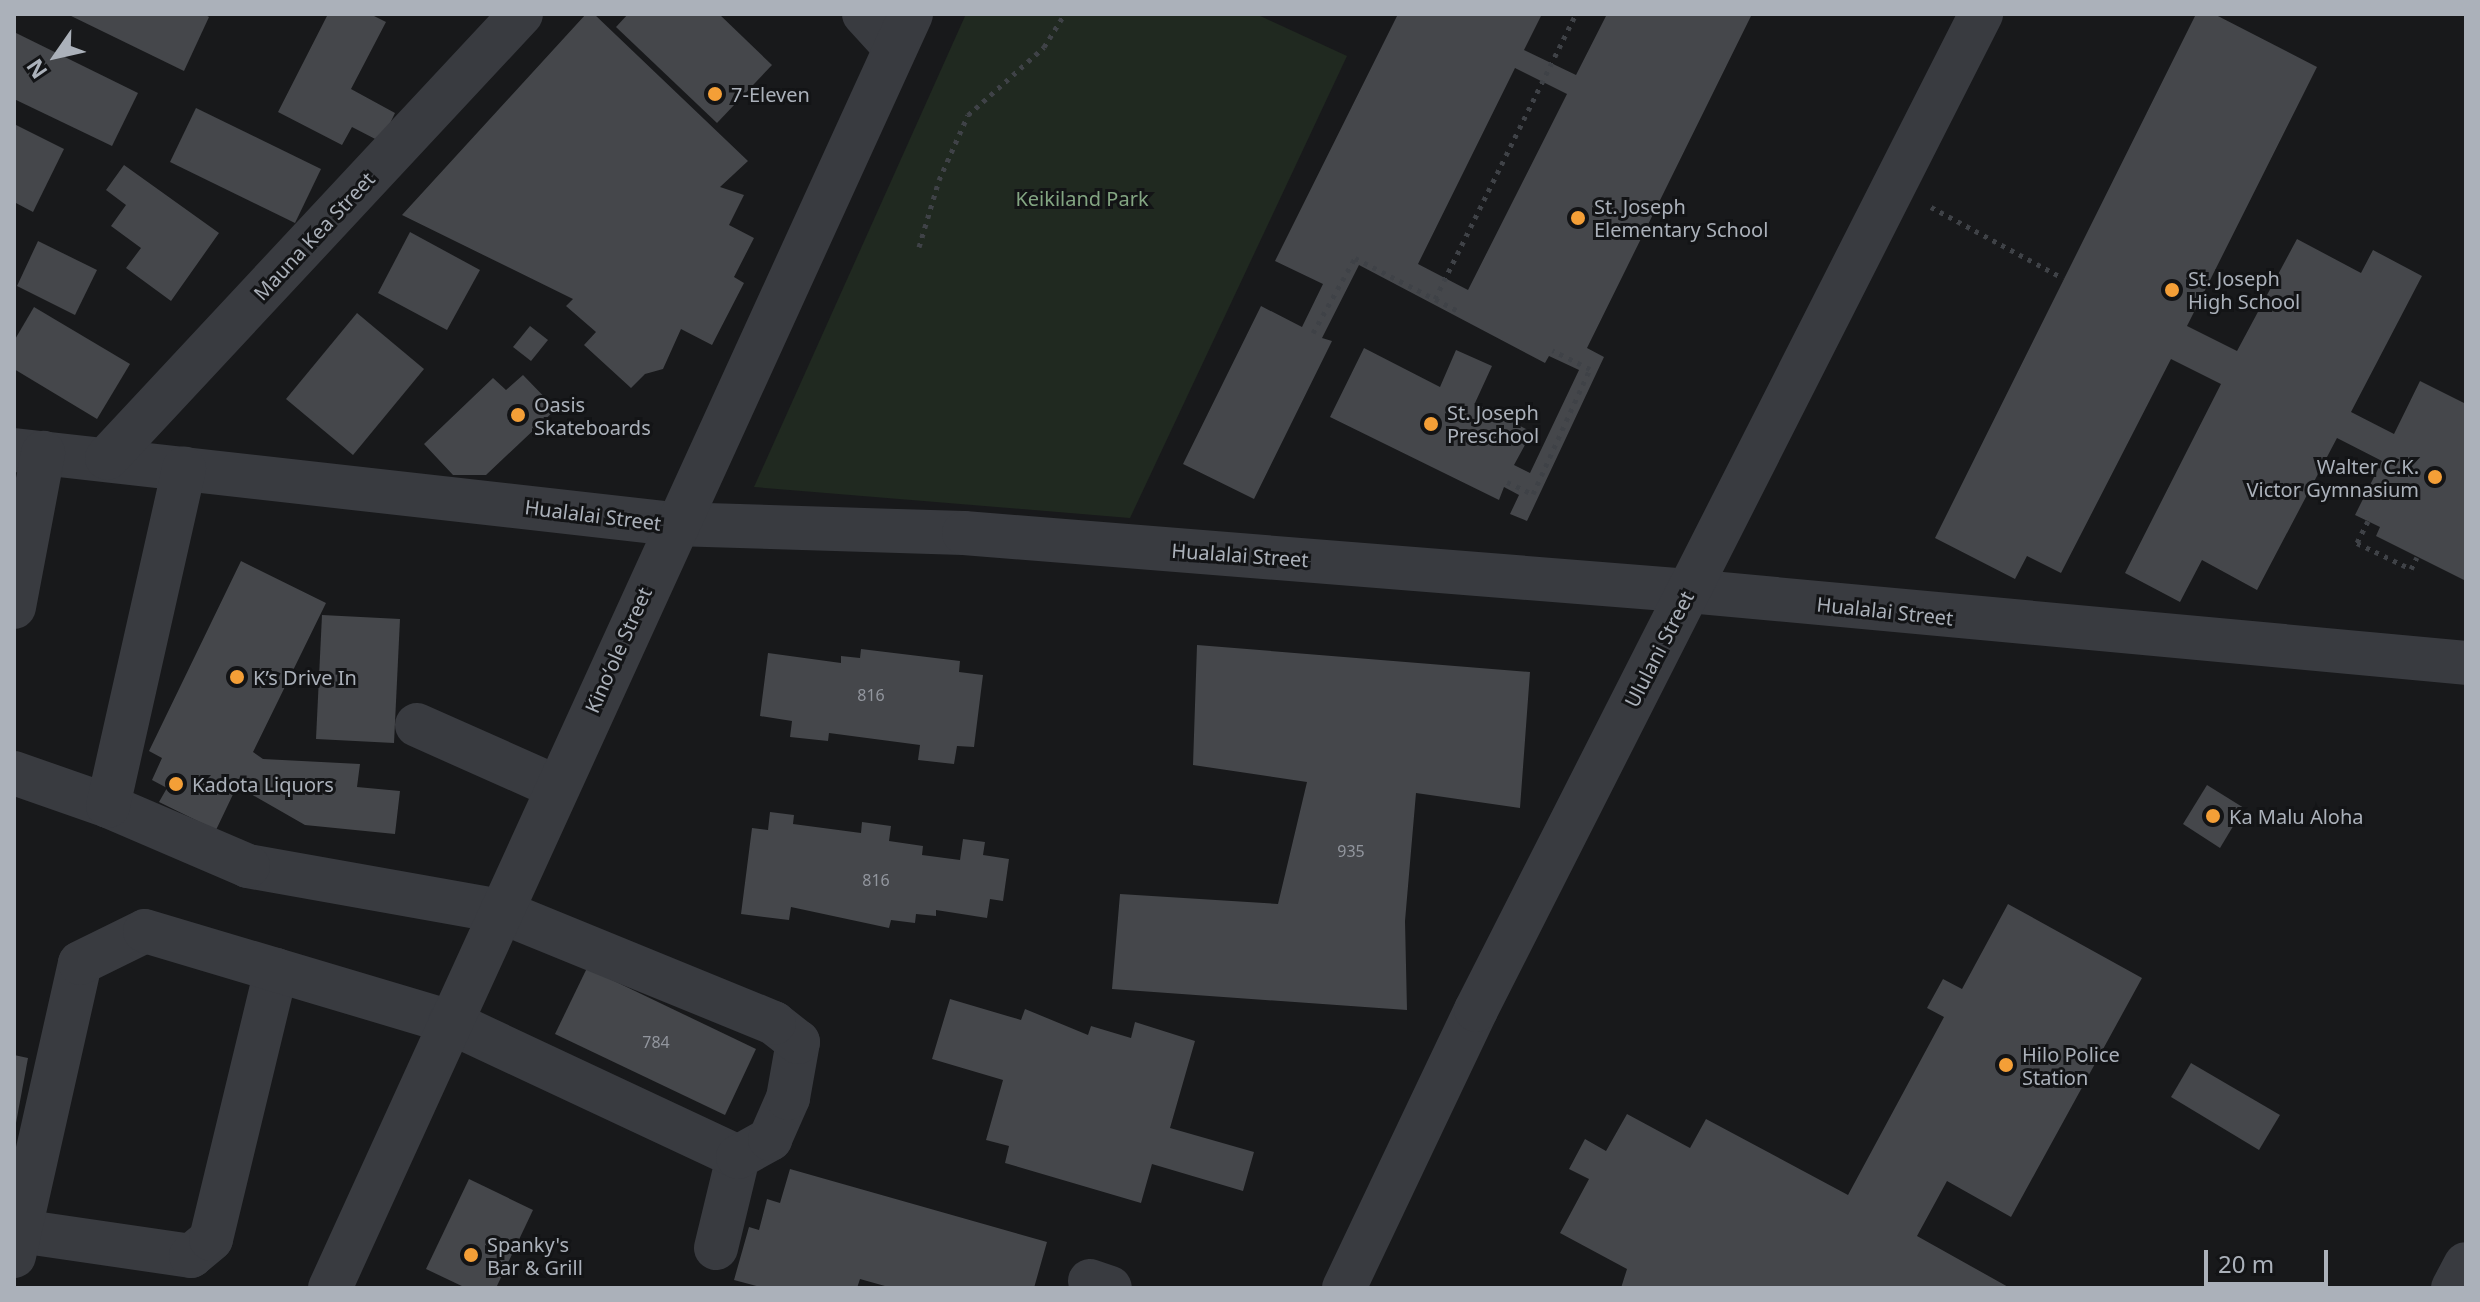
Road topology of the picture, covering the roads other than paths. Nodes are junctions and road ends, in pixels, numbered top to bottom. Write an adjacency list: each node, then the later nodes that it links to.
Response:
1 (521, 14): 6 (street, Mauna Kea Street)
2 (864, 14): 4 (street)
3 (1981, 14): 9 (street, Ululani Street)
4 (903, 31): 8 (street, Kinoʻole Street)
5 (29, 451): 6 (street, Hualalai Street); 10 (street)
6 (107, 458): 7 (street, Hualalai Street)
7 (184, 468): 8 (street, Hualalai Street); 15 (street)
8 (674, 524): 9 (street, Hualalai Street); 14 (street, Kinoʻole Street)
9 (1689, 591): 11 (street, Hualalai Street); 24 (street, Ululani Street)
10 (14, 607)
11 (2466, 663)
12 (417, 725): 14 (street)
13 (14, 773): 15 (street)
14 (556, 787): 16 (street, Kinoʻole Street)
15 (108, 806): 16 (street)
16 (500, 911): 18 (street, Kinoʻole Street); 19 (street)
17 (276, 970): 18 (street); 20 (street); 20 (street)
18 (450, 1022): 19 (street); 23 (street, Kinoʻole Street)
19 (738, 1157): 21 (street)
20 (17, 1244)
21 (716, 1248)
22 (2466, 1264): 25 (street)
23 (330, 1288)
24 (1344, 1288)
25 (2453, 1288)

